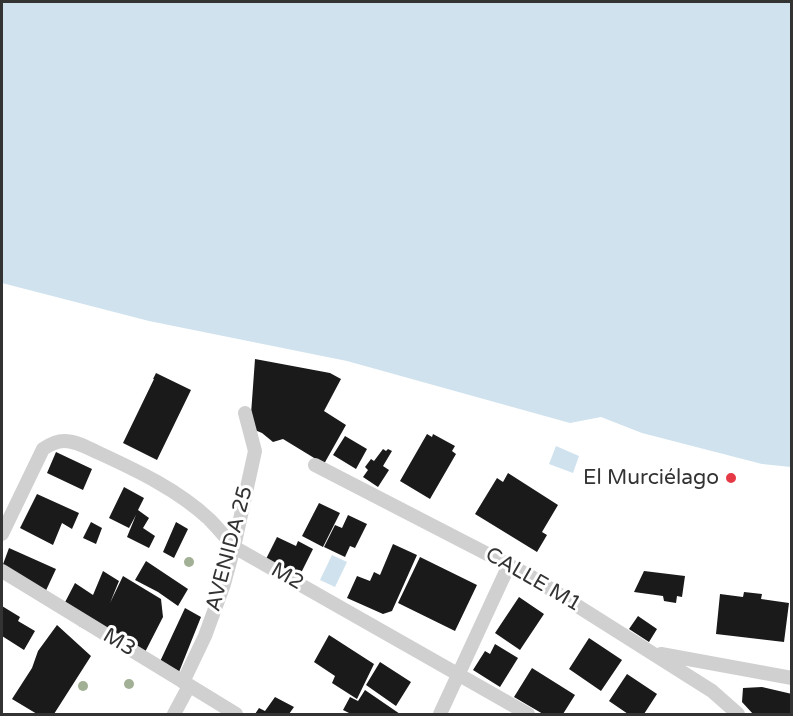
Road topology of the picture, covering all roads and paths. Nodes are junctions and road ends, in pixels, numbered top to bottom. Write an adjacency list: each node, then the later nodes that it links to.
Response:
1 (245, 412): 4 (street, AVENIDA 25)
2 (315, 465): 5 (street, CALLE M1)
3 (2, 534): 4 (street, M2)
4 (234, 547): 8 (street, M2); 10 (street, AVENIDA 25)
5 (509, 565): 7 (street, CALLE M1); 8 (street)
6 (2, 571): 10 (street, M3)
7 (653, 652): 9 (street); 15 (street, CALLE M1)
8 (459, 675): 13 (street); 14 (street, M2)
9 (792, 678)
10 (186, 684): 11 (street, AVENIDA 25); 12 (street, M3)
11 (174, 714)
12 (236, 714)
13 (440, 714)
14 (528, 714)
15 (738, 714)

